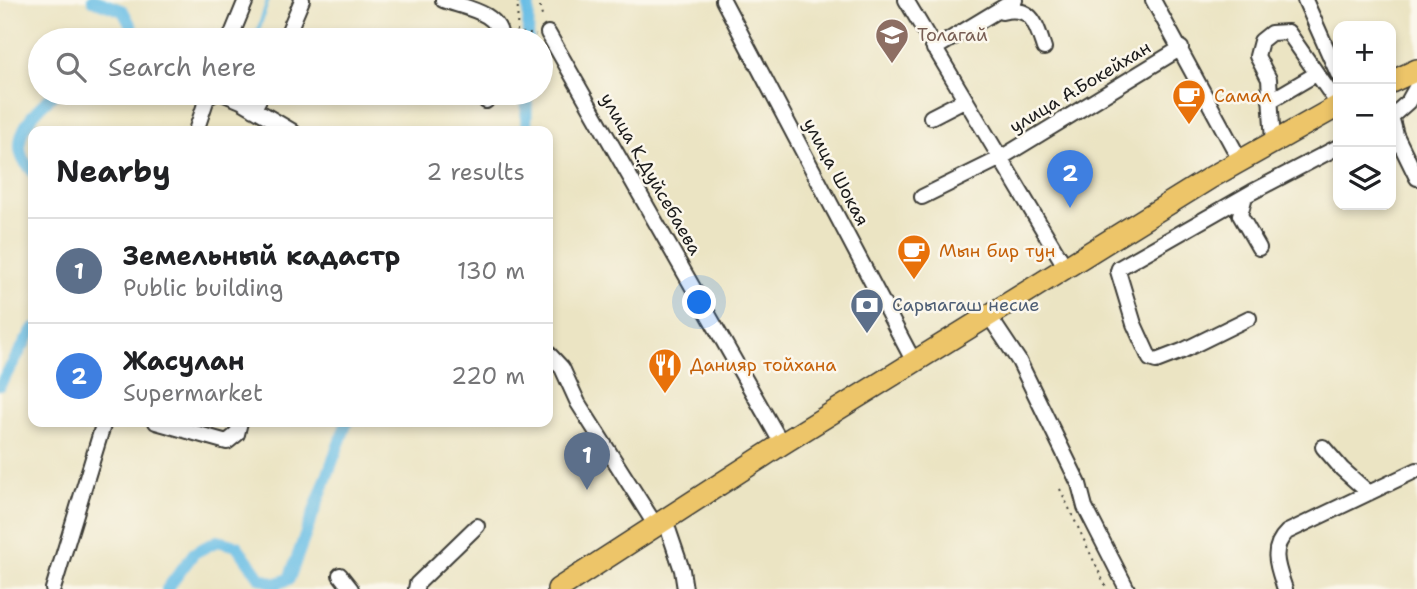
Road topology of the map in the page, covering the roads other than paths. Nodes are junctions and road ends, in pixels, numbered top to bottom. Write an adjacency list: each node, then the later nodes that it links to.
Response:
1 (246, 0): 10 (street)
2 (302, 0): 11 (street)
3 (443, 0): 12 (street)
4 (723, 0): 47 (street, улица Шокая)
5 (906, 0): 16 (street, улица А.Бокейхан)
6 (1015, 0): 9 (street)
7 (1153, 0): 15 (street)
8 (1305, 0): 17 (street)
9 (991, 15): 14 (street); 16 (street)
10 (234, 28)
11 (290, 28)
12 (498, 28)
13 (553, 42): 51 (street, улица К.Дуйсебаева)
14 (1044, 48)
15 (1181, 48): 37 (street, улица А.Бокейхан); 38 (street)
16 (934, 49): 23 (street, улица А.Бокейхан)
17 (1333, 63)
18 (1417, 70): 20 (highway)
19 (1316, 74): 22 (street); 24 (street); 24 (street)
20 (1396, 80)
21 (1417, 86): 30 (street)
22 (1333, 98)
23 (964, 100): 31 (street); 37 (street, улица А.Бокейхан)
24 (1270, 101): 35 (street)
25 (205, 105): 32 (street)
26 (246, 105): 29 (street)
27 (256, 105): 29 (street)
28 (1333, 108): 35 (highway)
29 (254, 109): 33 (street)
30 (1396, 113)
31 (931, 117)
32 (198, 126)
33 (283, 126)
34 (1396, 135): 39 (street)
35 (1273, 142): 38 (highway)
36 (1333, 150): 40 (street)
37 (999, 159): 41 (street, улица А.Бокейхан); 43 (street, улица А.Бокейхан)
38 (1240, 160): 43 (highway)
39 (1417, 178)
40 (1245, 196): 42 (street); 45 (street)
41 (922, 197)
42 (1259, 248)
43 (1066, 268): 44 (highway)
44 (989, 316): 47 (highway); 63 (street)
45 (1249, 318)
46 (553, 358): 55 (street)
47 (914, 362): 51 (highway)
48 (102, 427): 58 (street)
49 (174, 427): 50 (street)
50 (238, 427)
51 (782, 444): 55 (highway)
52 (1323, 447): 54 (street)
53 (1417, 470): 54 (street)
54 (1369, 494): 64 (street)
55 (660, 523): 61 (highway); 62 (street)
56 (477, 526): 60 (street)
57 (340, 575): 59 (street)
58 (53, 589)
59 (351, 589)
60 (416, 589)
61 (558, 589)
62 (685, 589)
63 (1127, 589)
64 (1285, 589)

